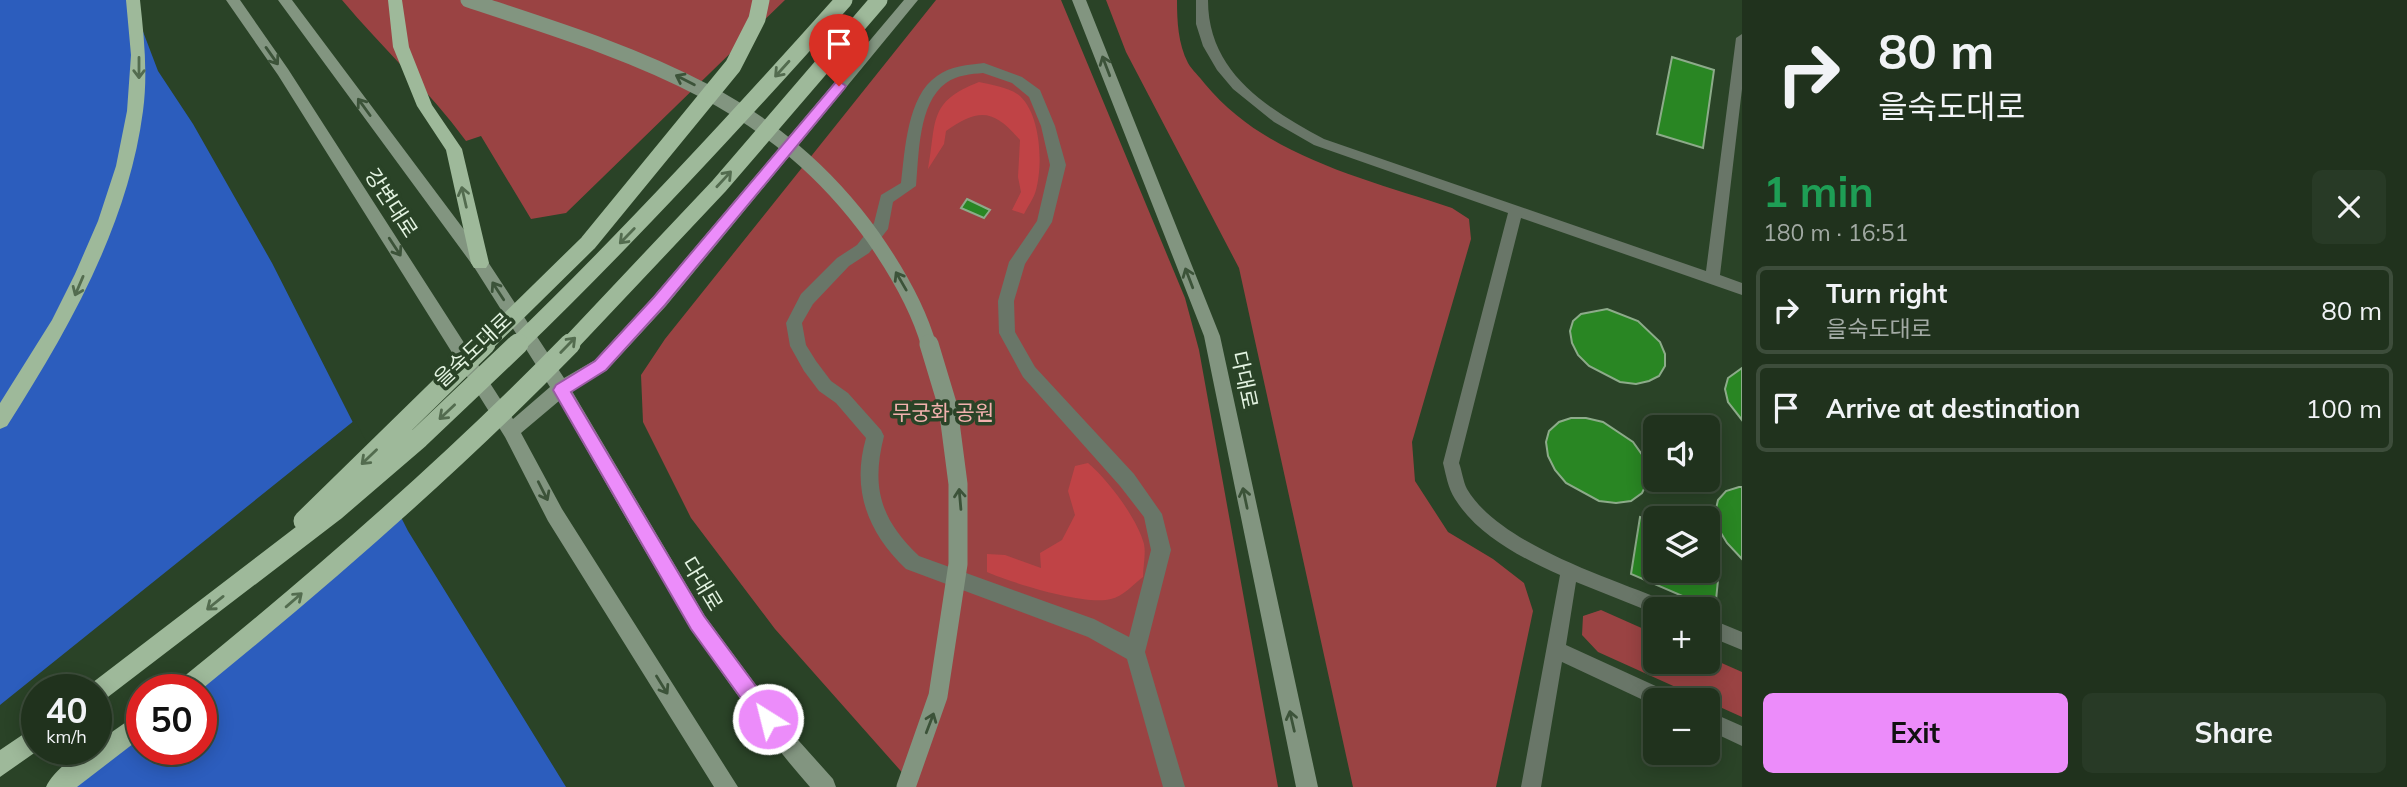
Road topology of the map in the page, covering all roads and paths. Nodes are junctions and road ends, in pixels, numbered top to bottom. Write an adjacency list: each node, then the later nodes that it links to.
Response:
1 (133, 0): 18 (highway, one-way to 18)
2 (233, 0): 19 (main road, 강변대로, one-way to 19)
3 (285, 0): 14 (main road, 강변대로, one-way to 3)
4 (395, 0): 14 (highway, one-way to 4)
5 (468, 0): 38 (main road, one-way to 5, bridge)
6 (761, 0): 21 (highway, one-way to 21, bridge)
7 (844, 0): 21 (highway, 을숙도대로, one-way to 21, bridge)
8 (879, 0): 27 (highway, one-way to 8, bridge)
9 (911, 0): 17 (main road)
10 (1079, 0): 40 (main road, 다대로, one-way to 10)
11 (1202, 0): 13 (lane)
12 (1742, 38): 15 (lane)
13 (1516, 210): 15 (lane); 20 (lane)
14 (480, 263): 17 (main road, 강변대로, one-way to 14)
15 (1712, 279): 16 (lane)
16 (1742, 289)
17 (561, 390): 19 (main road); 37 (main road, 다대로)
18 (0, 420)
19 (511, 431): 36 (main road, one-way to 36)
20 (1570, 569): 22 (lane); 25 (lane)
21 (244, 579): 28 (highway, 을숙도대로, one-way to 28, bridge)
22 (1643, 600)
23 (1720, 632): 24 (lane)
24 (1742, 641)
25 (1556, 650): 29 (lane); 41 (lane)
26 (1135, 652): 26 (street); 39 (street)
27 (204, 674)
28 (112, 681)
29 (1643, 690)
30 (1720, 726): 32 (lane)
31 (126, 734): 35 (highway)
32 (1742, 736)
33 (21, 749): 34 (highway)
34 (0, 765)
35 (58, 787)
36 (727, 787)
37 (825, 787)
38 (906, 787)
39 (1174, 787)
40 (1307, 787)
41 (1531, 787)

